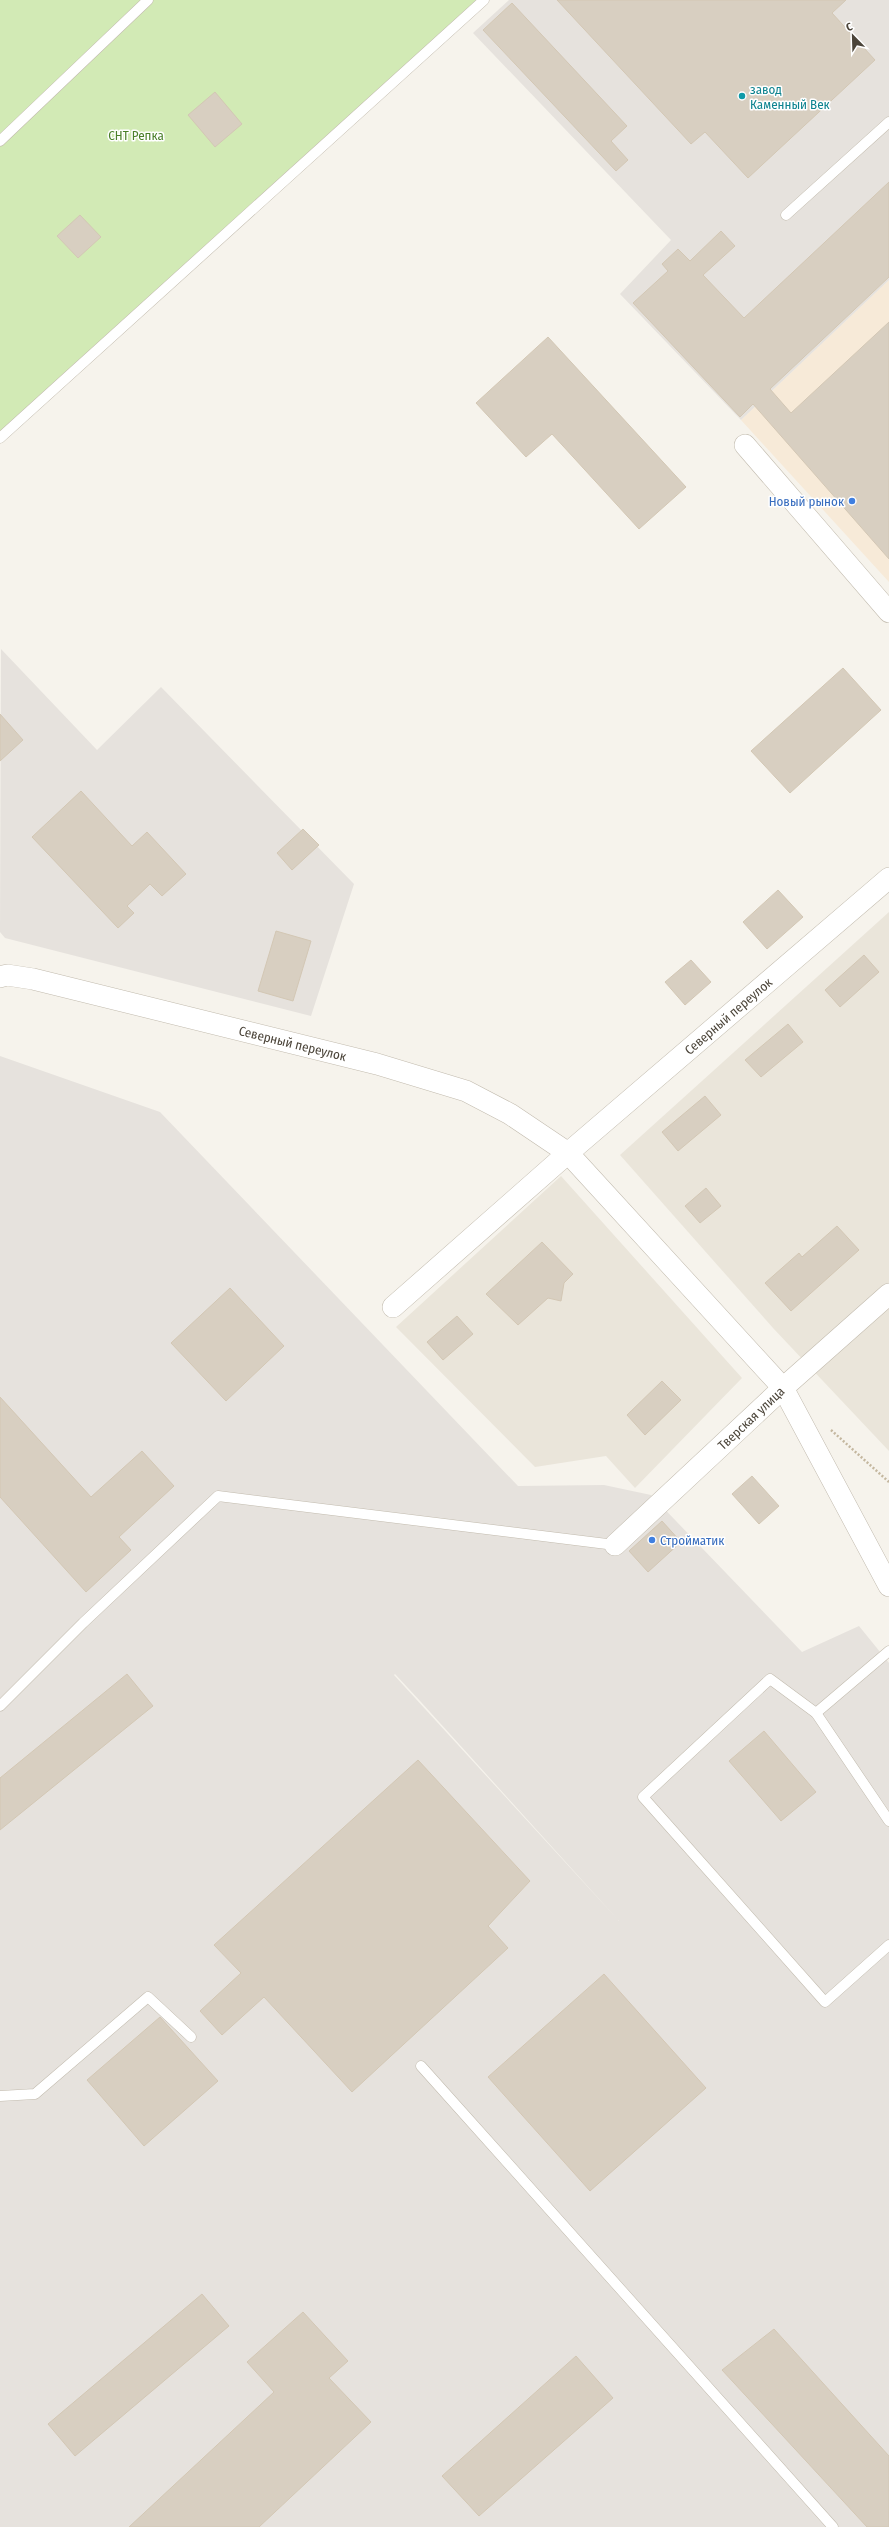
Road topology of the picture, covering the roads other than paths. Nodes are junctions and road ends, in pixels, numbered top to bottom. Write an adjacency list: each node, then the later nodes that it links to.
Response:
1 (148, 0): 4 (lane)
2 (484, 0): 6 (lane)
3 (889, 122): 5 (lane)
4 (0, 141)
5 (786, 215)
6 (0, 438)
7 (745, 445): 8 (street)
8 (889, 612)
9 (889, 878): 11 (street, Северный переулок)
10 (2, 973): 11 (street, Северный переулок)
11 (568, 1153): 13 (street, Северный переулок); 14 (street)
12 (889, 1294): 14 (street, Тверская улица)
13 (393, 1307)
14 (783, 1388): 15 (street, Тверская улица); 16 (street)
15 (615, 1544): 18 (lane)
16 (889, 1586)
17 (889, 1651): 19 (lane)
18 (0, 1706)
19 (816, 1713): 20 (lane); 21 (lane)
20 (889, 1821)
21 (889, 1945)
22 (191, 2037): 24 (lane)
23 (421, 2066): 25 (lane)
24 (0, 2096)
25 (833, 2527)

